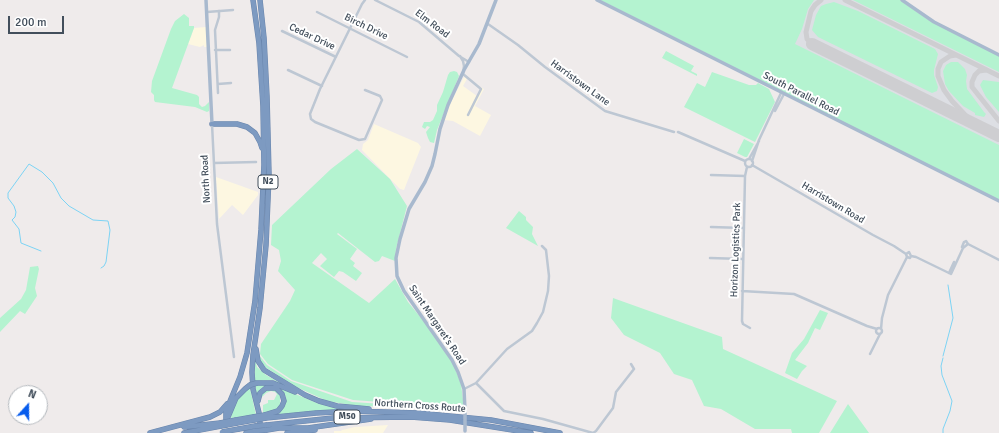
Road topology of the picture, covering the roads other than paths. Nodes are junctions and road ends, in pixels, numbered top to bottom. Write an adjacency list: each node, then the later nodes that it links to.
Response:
1 (206, 0): 11 (main road, North Road)
2 (254, 0): 43 (highway, N2)
3 (261, 0): 53 (highway, N2)
4 (375, 0): 18 (street, Elm Road)
5 (496, 0): 13 (main road, Saint Margaret's Road)
6 (597, 0): 33 (main road, South Parallel Road)
7 (902, 0): 19 (main road)
8 (363, 1): 14 (street)
9 (234, 10): 10 (street)
10 (219, 11): 11 (street); 16 (street)
11 (207, 12): 35 (main road, North Road)
12 (317, 12): 14 (street, Birch Drive)
13 (488, 24): 21 (main road, Saint Margaret's Road); 36 (street, Harristown Lane)
14 (350, 28): 22 (street); 23 (street, Birch Drive)
15 (282, 31): 22 (street, Cedar Drive)
16 (216, 50): 17 (street); 29 (street)
17 (230, 50)
18 (456, 53): 20 (street, Elm Road); 21 (street, Elm Road)
19 (999, 55)
20 (460, 56): 24 (street, Elm Road); 25 (street, Elm Road)
21 (473, 56): 25 (main road, Saint Margaret's Road)
22 (336, 57): 30 (street)
23 (407, 57)
24 (463, 61): 25 (street); 27 (street)
25 (469, 62): 27 (main road, Saint Margaret's Road)
26 (288, 70): 30 (street)
27 (463, 74): 34 (street); 61 (main road, Saint Margaret's Road)
28 (231, 83): 29 (street)
29 (218, 84): 32 (street)
30 (321, 88): 31 (street)
31 (365, 90)
32 (218, 93)
33 (782, 93): 38 (street); 44 (main road, South Parallel Road)
34 (468, 115)
35 (212, 124): 39 (street, North Road); 43 (highway)
36 (745, 161): 38 (street); 40 (street)
37 (256, 162): 39 (street)
38 (751, 162): 40 (street); 48 (street, Harristown Road)
39 (214, 163): 58 (street, North Road)
40 (747, 167): 42 (street, Horizon Logistics Park)
41 (711, 175): 42 (street)
42 (745, 176): 46 (street, Horizon Logistics Park)
43 (264, 177): 56 (highway, N2)
44 (999, 201)
45 (711, 227): 46 (street)
46 (744, 228): 50 (street, Horizon Logistics Park)
47 (542, 246): 60 (street)
48 (907, 256): 51 (street); 55 (street)
49 (710, 258): 50 (street)
50 (744, 259): 52 (street, Horizon Logistics Park)
51 (999, 260)
52 (742, 291): 54 (street, Horizon Logistics Park); 55 (street)
53 (259, 312): 63 (highway, N2); 65 (highway)
54 (750, 328)
55 (878, 331): 57 (street)
56 (247, 353): 62 (highway); 67 (main road)
57 (870, 354)
58 (234, 357)
59 (631, 364): 60 (street)
60 (476, 383): 61 (street)
61 (464, 389): 74 (main road, Saint Margaret's Road, bridge)
62 (233, 392): 67 (highway); 72 (highway)
63 (258, 410): 66 (highway); 73 (highway, N2)
64 (368, 412): 65 (highway, Northern Cross Route / M50); 66 (highway, Northern Cross Route / M50); 67 (highway, bridge)
65 (418, 413): 81 (highway, Northern Cross Route / M50)
66 (266, 417): 69 (highway, bridge)
67 (227, 418): 77 (highway)
68 (427, 418): 70 (highway); 71 (highway, Northern Cross Route / M50); 80 (highway, Northern Cross Route / M50)
69 (220, 424): 72 (highway); 76 (highway)
70 (336, 424): 71 (highway, M50); 79 (highway, M50)
71 (267, 427): 73 (highway, M50, bridge)
72 (163, 430): 75 (highway)
73 (258, 430): 77 (highway, M50, bridge); 78 (highway, M50)
74 (466, 432)
75 (150, 433)
76 (184, 433)
77 (224, 433)
78 (246, 433)
79 (287, 433)
80 (531, 433)
81 (560, 433)

